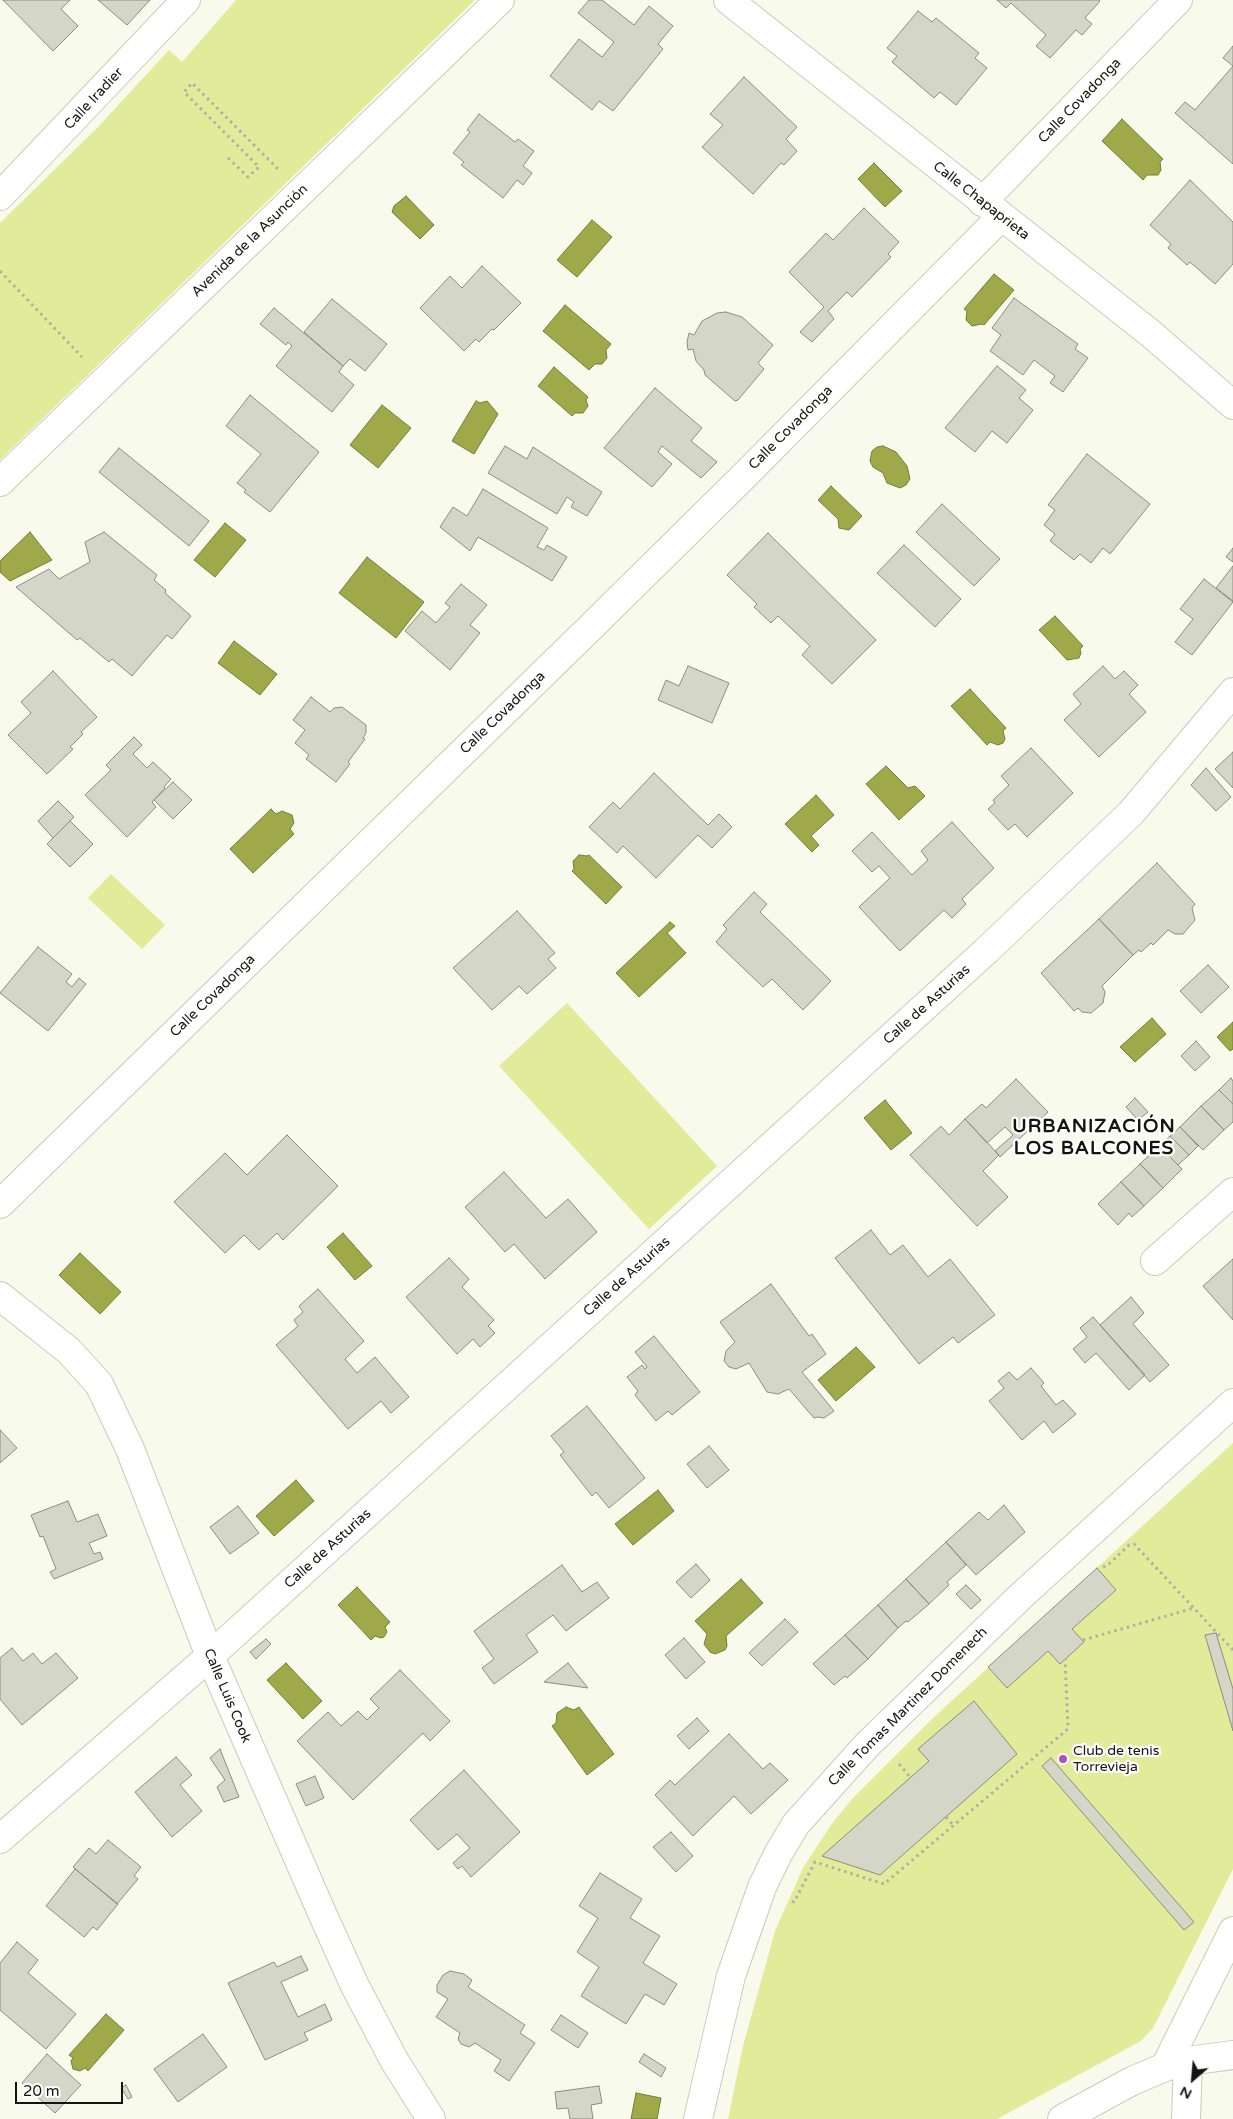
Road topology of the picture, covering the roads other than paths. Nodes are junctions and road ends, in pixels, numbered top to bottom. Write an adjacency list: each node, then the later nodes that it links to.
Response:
1 (186, 0): 5 (street, Calle Iradier)
2 (500, 0): 8 (street, Avenida de la Asunción)
3 (728, 0): 6 (street, Calle Chapaprieta)
4 (1178, 0): 6 (street, Calle Covadonga)
5 (0, 196)
6 (991, 209): 7 (street, Calle Chapaprieta); 11 (street, Calle Covadonga)
7 (1233, 405)
8 (0, 482)
9 (1233, 692): 15 (street, Calle de Asturias)
10 (1233, 1192): 12 (street)
11 (0, 1204)
12 (1155, 1262)
13 (0, 1296): 15 (street, Calle Luis Cook)
14 (1233, 1403): 21 (street, Calle Tomas Martinez Domenech)
15 (210, 1656): 16 (street, Calle de Asturias); 20 (street, Calle Luis Cook)
16 (0, 1840)
17 (1233, 1932): 19 (street)
18 (1233, 2055): 19 (street)
19 (1177, 2064): 22 (street); 23 (street)
20 (432, 2119)
21 (698, 2119)
22 (1062, 2119)
23 (1186, 2119)

